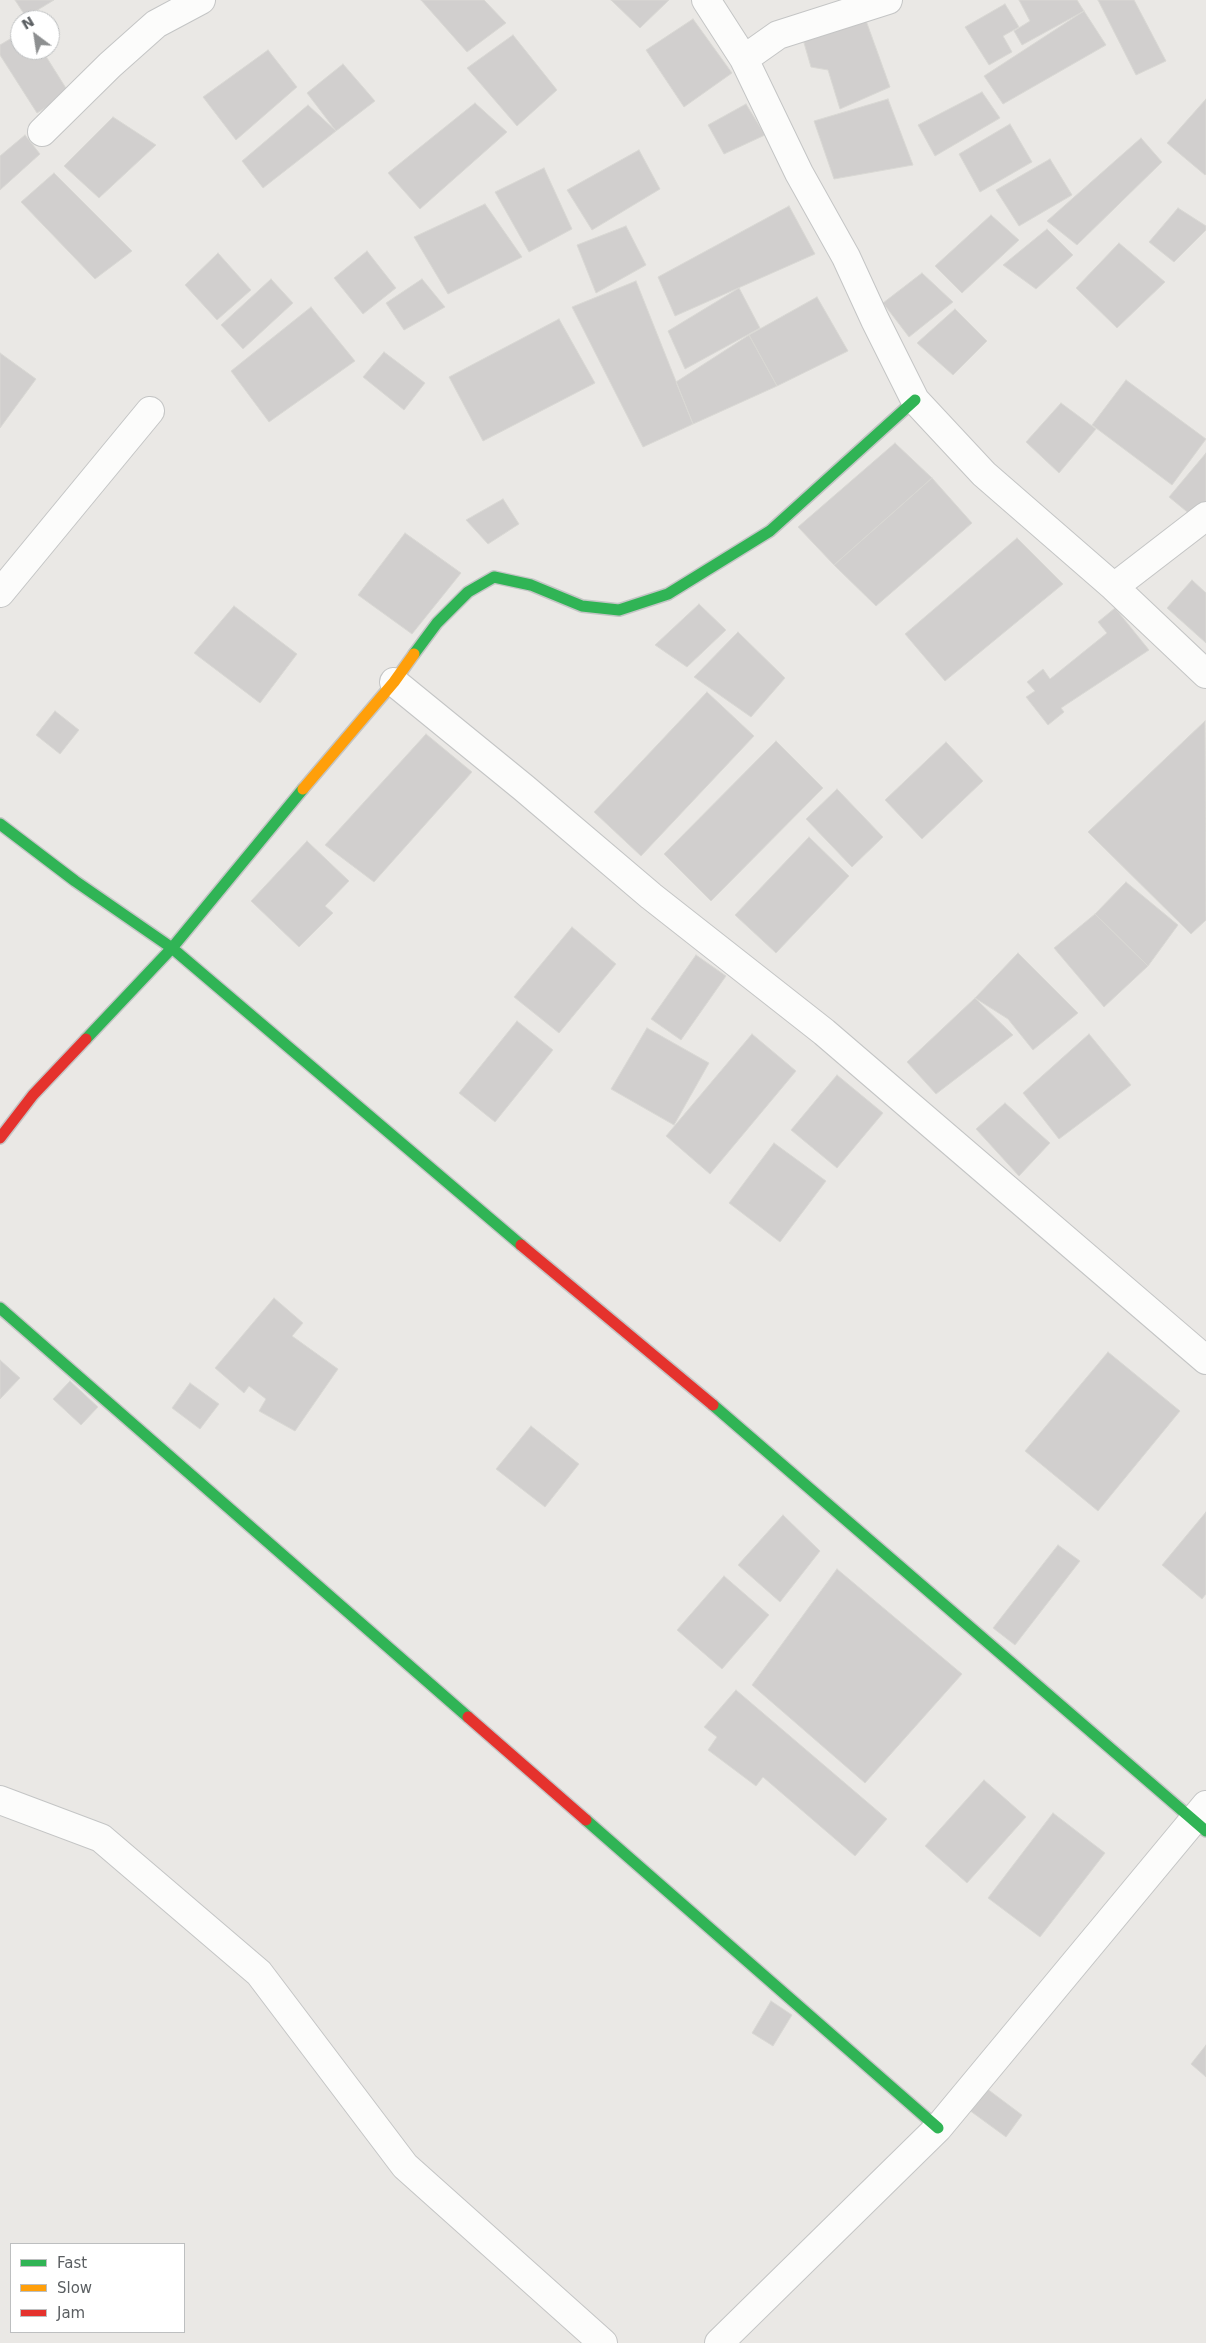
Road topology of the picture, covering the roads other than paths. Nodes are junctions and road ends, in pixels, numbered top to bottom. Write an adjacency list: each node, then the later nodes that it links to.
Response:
1 (201, 0): 5 (street)
2 (706, 0): 4 (street)
3 (888, 0): 4 (street)
4 (744, 58): 6 (street)
5 (42, 132)
6 (915, 400): 9 (street); 12 (street)
7 (150, 411): 10 (street)
8 (1206, 516): 9 (street)
9 (1114, 587): 11 (street)
10 (0, 593)
11 (1206, 674)
12 (394, 682): 14 (street); 17 (street)
13 (0, 824): 14 (street)
14 (172, 948): 15 (street); 19 (street)
15 (0, 1138)
16 (0, 1308): 20 (street)
17 (1206, 1360)
18 (0, 1800): 21 (street)
19 (1202, 1819): 20 (street)
20 (938, 2128): 22 (street)
21 (603, 2343)
22 (719, 2343)

